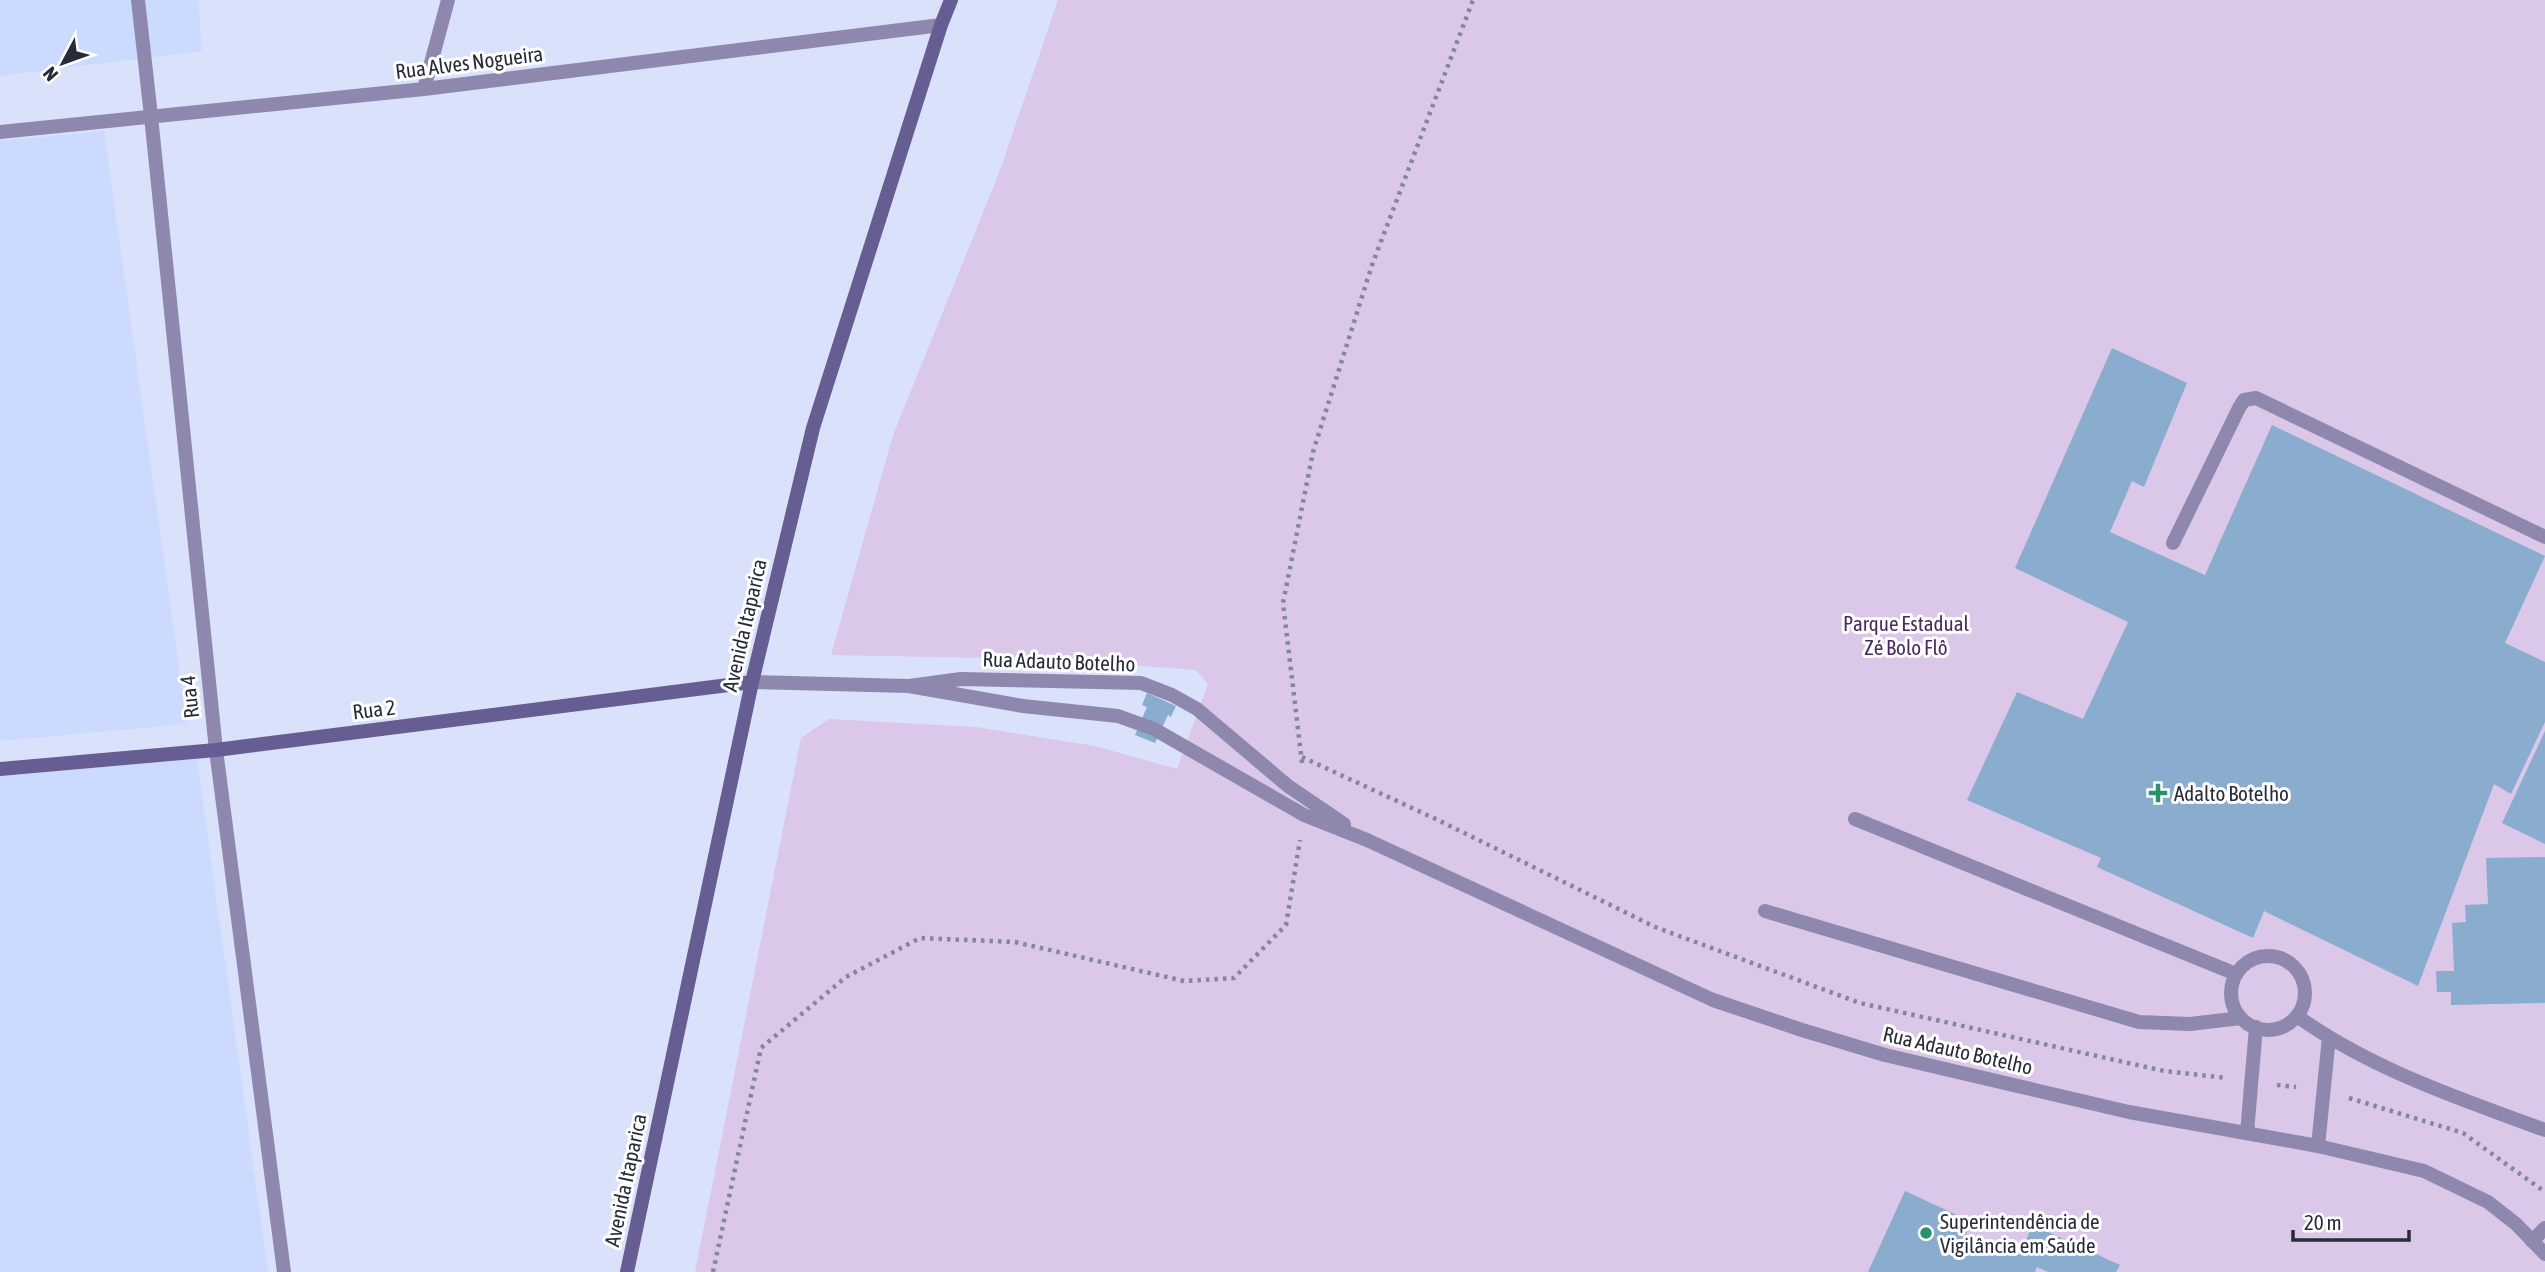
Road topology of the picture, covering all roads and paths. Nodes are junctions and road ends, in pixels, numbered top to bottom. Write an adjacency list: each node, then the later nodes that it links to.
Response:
1 (138, 0): 6 (street, Rua 4)
2 (448, 0): 5 (street)
3 (951, 0): 4 (street, Avenida Itaparica)
4 (941, 25): 5 (street, Rua Alves Nogueira); 10 (street, Avenida Itaparica)
5 (424, 89): 6 (street, Rua Alves Nogueira)
6 (151, 116): 7 (street, Rua Alves Nogueira); 12 (street, Rua 4)
7 (0, 132)
8 (2545, 537): 9 (street)
9 (2173, 543)
10 (752, 682): 11 (street, Rua Adauto Botelho); 12 (street, Rua 2); 33 (street, Avenida Itaparica)
11 (909, 686): 16 (street, Rua Adauto Botelho); 16 (street, Rua Adauto Botelho)
12 (216, 750): 14 (street, Rua 2); 32 (street, Rua 4)
13 (1301, 757): 23 (path)
14 (0, 769)
15 (1855, 819): 18 (street)
16 (1367, 840): 26 (street, Rua Adauto Botelho)
17 (1765, 911): 20 (street)
18 (2235, 974): 19 (street); 20 (street)
19 (2297, 1016): 21 (street); 22 (street)
20 (2241, 1018): 21 (street)
21 (2256, 1027): 23 (street)
22 (2329, 1037): 24 (street); 25 (street)
23 (2252, 1081): 24 (path); 26 (street)
24 (2324, 1091): 27 (street); 28 (path)
25 (2545, 1130)
26 (2247, 1133): 27 (street, Rua Adauto Botelho)
27 (2318, 1146): 30 (street, Rua Adauto Botelho)
28 (2545, 1192)
29 (2545, 1228): 30 (street)
30 (2532, 1241): 31 (street, Rua Adauto Botelho)
31 (2545, 1254)
32 (284, 1272)
33 (627, 1272)

